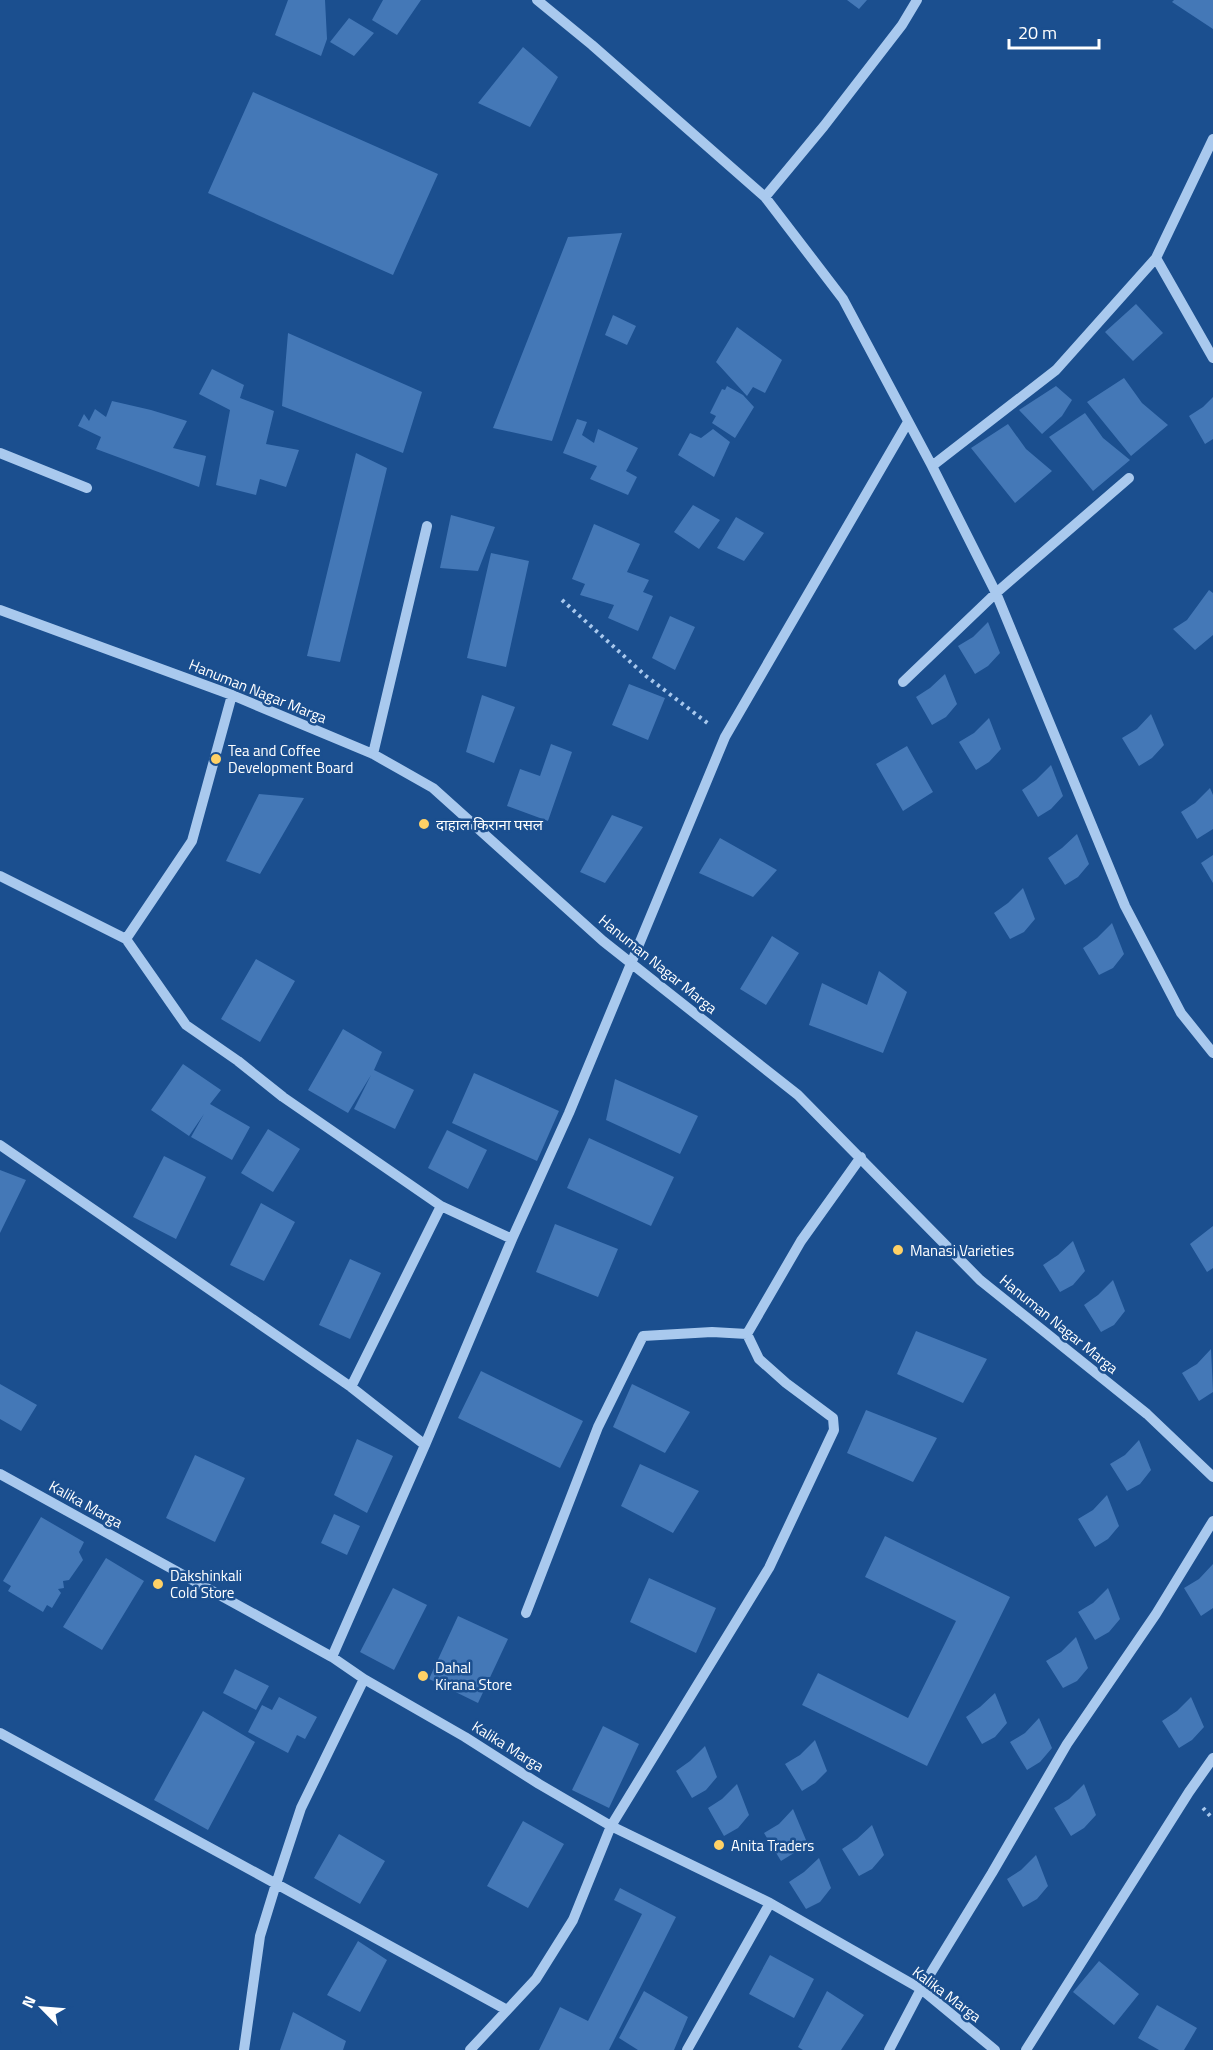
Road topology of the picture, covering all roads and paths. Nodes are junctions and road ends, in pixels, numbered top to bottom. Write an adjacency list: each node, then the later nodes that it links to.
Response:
1 (537, 0): 4 (street)
2 (917, 0): 4 (street)
3 (1213, 139): 5 (street)
4 (765, 197): 7 (street)
5 (1156, 258): 6 (street); 9 (street)
6 (1213, 358)
7 (909, 422): 9 (street); 18 (street)
8 (0, 453): 11 (street)
9 (932, 465): 13 (street)
10 (1129, 478): 13 (street)
11 (87, 488)
12 (427, 526): 19 (street)
13 (996, 593): 16 (street); 23 (street)
14 (562, 600): 18 (path)
15 (0, 610): 17 (street, Hanuman Nagar Marga)
16 (903, 682)
17 (232, 695): 19 (street, Hanuman Nagar Marga); 21 (street)
18 (725, 737): 22 (street)
19 (373, 754): 22 (street, Hanuman Nagar Marga)
20 (0, 876): 21 (street)
21 (126, 939): 26 (street)
22 (630, 964): 25 (street, Hanuman Nagar Marga); 27 (street)
23 (1213, 1053)
24 (0, 1145): 29 (street)
25 (861, 1157): 28 (street); 32 (street, Hanuman Nagar Marga)
26 (441, 1206): 27 (street); 29 (street)
27 (512, 1239): 30 (street)
28 (747, 1334): 34 (street); 39 (street)
29 (351, 1387): 30 (street)
30 (425, 1445): 35 (street)
31 (0, 1474): 35 (street, Kalika Marga)
32 (1213, 1477)
33 (1213, 1521): 42 (street)
34 (526, 1614)
35 (332, 1657): 36 (street, Kalika Marga)
36 (364, 1679): 39 (street, Kalika Marga); 40 (street)
37 (0, 1733): 40 (street)
38 (1213, 1758): 49 (street)
39 (611, 1826): 41 (street, Kalika Marga); 43 (street)
40 (276, 1884): 43 (street); 44 (street)
41 (770, 1903): 42 (street, Kalika Marga); 46 (street)
42 (921, 1989): 47 (street); 48 (street, Kalika Marga)
43 (507, 2010): 45 (street)
44 (244, 2050)
45 (470, 2050)
46 (687, 2050)
47 (889, 2050)
48 (995, 2050)
49 (1026, 2050)

